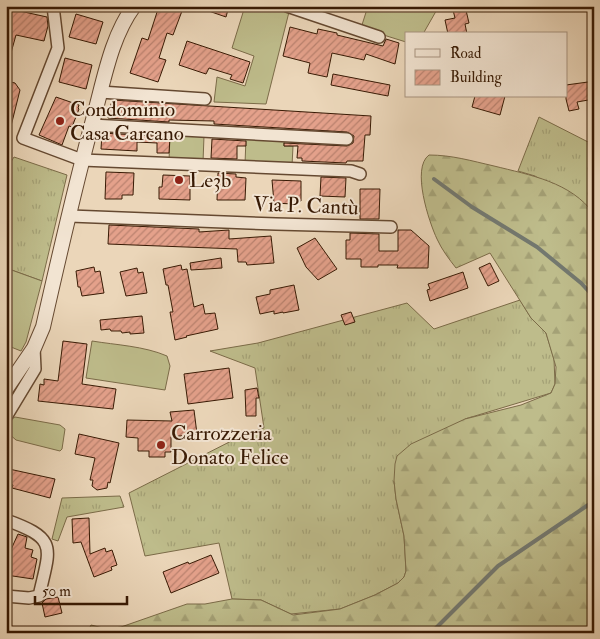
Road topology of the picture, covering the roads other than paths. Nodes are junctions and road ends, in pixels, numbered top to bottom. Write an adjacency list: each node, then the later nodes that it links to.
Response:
1 (54, 6): 9 (street)
2 (134, 6): 5 (street)
3 (287, 6): 4 (street)
4 (379, 37)
5 (100, 92): 6 (street); 7 (street)
6 (205, 99)
7 (92, 124): 8 (street); 9 (street)
8 (347, 139)
9 (82, 160): 10 (street); 11 (street)
10 (360, 174)
11 (70, 216): 12 (street, Via P. Cantù); 13 (street)
12 (391, 227)
13 (34, 348): 14 (street); 15 (street)
14 (6, 389)
15 (6, 417)
16 (6, 520): 17 (street)
17 (6, 596)

